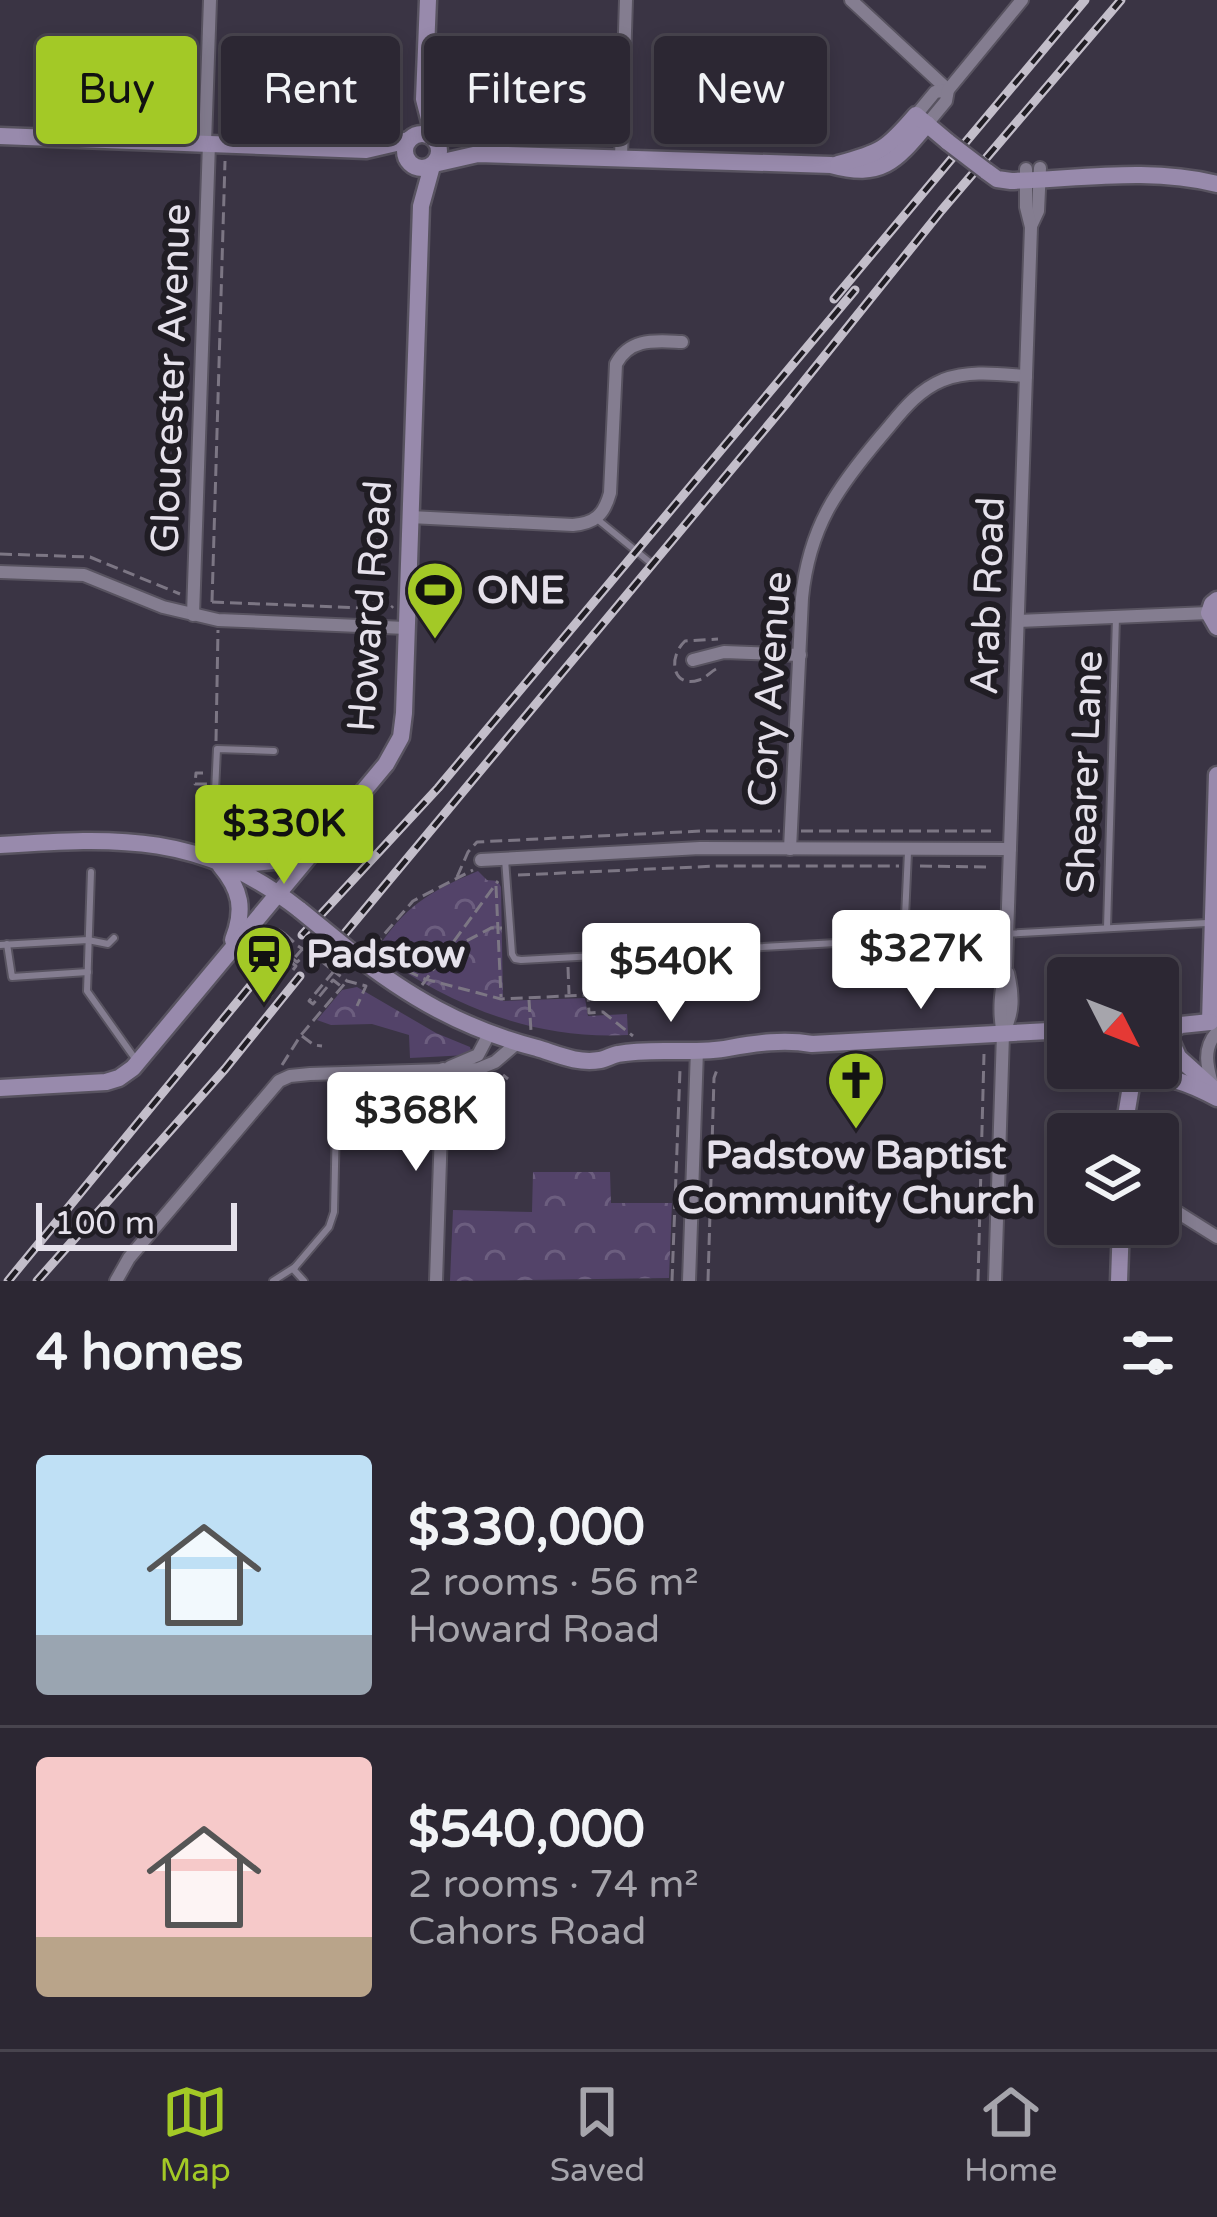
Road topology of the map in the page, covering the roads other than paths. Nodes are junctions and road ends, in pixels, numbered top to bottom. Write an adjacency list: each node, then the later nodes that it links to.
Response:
1 (210, 0): 13 (street, Gloucester Avenue)
2 (428, 0): 6 (street)
3 (626, 0): 18 (street)
4 (851, 0): 7 (street)
5 (1022, 0): 7 (street)
6 (427, 36)
7 (948, 90): 9 (street)
8 (424, 99): 12 (street)
9 (921, 119): 18 (street); 22 (street, bridge)
10 (424, 134): 12 (street)
11 (0, 136): 13 (street)
12 (411, 138): 16 (street); 19 (street)
13 (207, 143): 16 (street); 33 (street, Gloucester Avenue)
14 (437, 144): 20 (street)
15 (449, 144): 17 (street)
16 (366, 150): 19 (street)
17 (478, 154): 18 (street); 20 (street)
18 (621, 157)
19 (409, 162): 20 (street); 25 (street, Howard Road)
20 (433, 165): 25 (street, Howard Road)
21 (1217, 170): 23 (street)
22 (1033, 174): 23 (street); 27 (street, Arab Road)
23 (1188, 177): 24 (street)
24 (1217, 184)
25 (421, 206): 28 (street, Howard Road)
26 (682, 341): 29 (street)
27 (1026, 376): 35 (street, Arab Road); 37 (street, Cory Avenue)
28 (410, 517): 29 (street); 36 (street, Howard Road)
29 (597, 519): 30 (lane)
30 (652, 564)
31 (0, 572): 33 (street)
32 (1214, 613): 34 (street)
33 (193, 616): 36 (street)
34 (1116, 617): 35 (street); 52 (lane, Shearer Lane)
35 (1018, 621): 45 (street, Arab Road)
36 (406, 628): 41 (street, Howard Road)
37 (800, 655): 38 (street); 43 (street, Cory Avenue)
38 (693, 660)
39 (274, 751): 48 (lane)
40 (1217, 775): 51 (street)
41 (324, 838): 48 (street); 50 (street, Howard Road)
42 (0, 845): 48 (street)
43 (790, 848): 44 (street); 46 (street)
44 (908, 848): 45 (street); 55 (lane)
45 (1010, 849): 53 (street, Arab Road)
46 (505, 859): 47 (street); 55 (lane)
47 (482, 860)
48 (218, 862): 50 (street); 58 (street)
49 (91, 872): 56 (lane)
50 (278, 893): 58 (street, Howard Road); 63 (street, bridge)
51 (1215, 923): 52 (lane); 61 (street)
52 (1106, 928): 53 (lane)
53 (1007, 934): 55 (lane); 64 (street, Arab Road)
54 (114, 938): 56 (lane)
55 (904, 939)
56 (88, 940): 57 (lane); 59 (lane)
57 (4, 945): 59 (lane)
58 (228, 952): 69 (street, Howard Road)
59 (88, 972): 69 (lane)
60 (1179, 1025): 61 (street)
61 (1215, 1026): 66 (street); 74 (street)
62 (1047, 1031): 64 (street)
63 (489, 1034): 65 (street); 70 (street)
64 (1004, 1034): 67 (street); 84 (street, Arab Road)
65 (516, 1044): 67 (street); 70 (street)
66 (1179, 1048)
67 (697, 1050): 83 (street)
68 (1179, 1055): 74 (street)
69 (137, 1063): 73 (street)
70 (443, 1069): 71 (street); 82 (street)
71 (337, 1072): 78 (lane); 79 (street)
72 (1179, 1082): 74 (street)
73 (0, 1088)
74 (1216, 1093)
75 (1179, 1213): 76 (street)
76 (1217, 1237)
77 (1120, 1245): 85 (street)
78 (295, 1267): 80 (lane); 81 (lane)
79 (116, 1281)
80 (273, 1281)
81 (304, 1281)
82 (436, 1281)
83 (689, 1281)
84 (995, 1281)
85 (1119, 1281)

